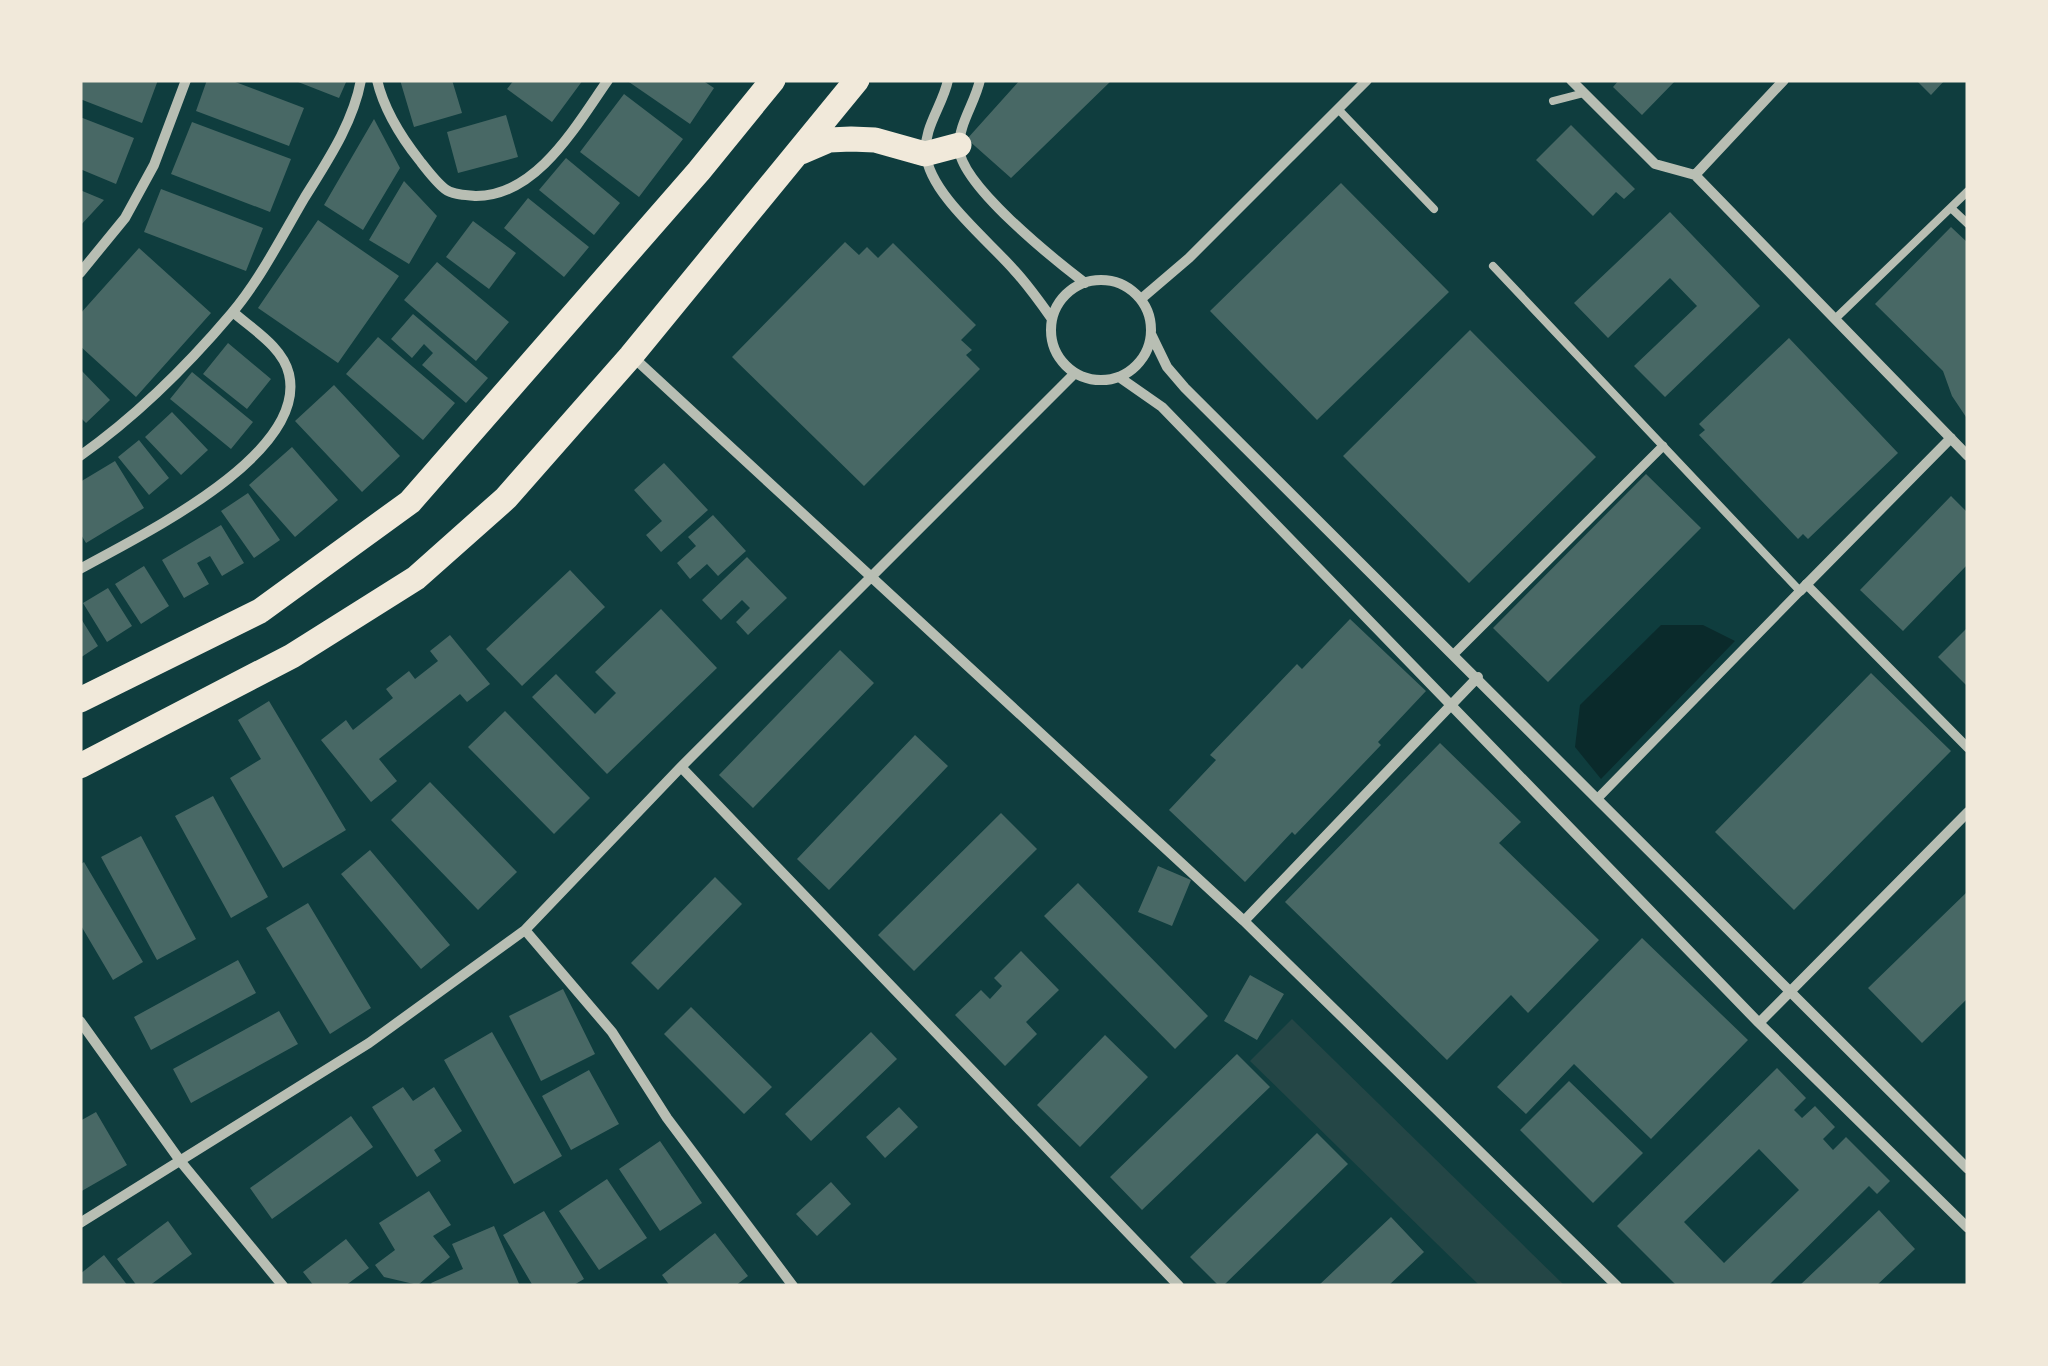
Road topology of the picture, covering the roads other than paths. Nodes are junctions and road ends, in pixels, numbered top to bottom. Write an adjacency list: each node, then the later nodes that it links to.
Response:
1 (186, 80): 24 (street)
2 (362, 80): 27 (street)
3 (377, 80): 4 (street)
4 (608, 80)
5 (773, 80): 43 (main road)
6 (857, 80): 16 (main road)
7 (948, 80): 17 (street)
8 (980, 80): 15 (street)
9 (1367, 80): 14 (street)
10 (1571, 80): 12 (street)
11 (1784, 80): 18 (street)
12 (1584, 93): 13 (lane); 18 (street)
13 (1552, 101)
14 (1338, 108): 21 (lane); 26 (street)
15 (958, 145): 17 (main road); 25 (street)
16 (796, 154): 17 (main road); 31 (main road)
17 (926, 154): 28 (street)
18 (1695, 175): 29 (street)
19 (1968, 191): 20 (lane)
20 (1951, 208): 22 (lane); 29 (lane)
21 (1434, 209)
22 (1968, 224)
23 (1493, 266): 35 (lane)
24 (80, 272)
25 (1084, 283): 26 (street); 28 (street)
26 (1141, 299): 30 (street)
27 (233, 312): 36 (street); 38 (street)
28 (1052, 319): 32 (street)
29 (1834, 319): 34 (street)
30 (1151, 334): 33 (street); 41 (street)
31 (632, 356): 39 (street); 46 (main road)
32 (1075, 373): 33 (street); 39 (street)
33 (1120, 377): 44 (street)
34 (1951, 438): 37 (street); 40 (street)
35 (1663, 446): 40 (lane); 41 (street)
36 (80, 456)
37 (1968, 456)
38 (80, 568)
39 (870, 577): 47 (street); 50 (street)
40 (1803, 587): 45 (street); 48 (street)
41 (1454, 654): 42 (street)
42 (1478, 678): 44 (street); 48 (street)
43 (80, 700)
44 (1451, 706): 50 (street); 54 (street)
45 (1968, 748)
46 (80, 766)
47 (681, 767): 51 (street); 61 (street)
48 (1598, 798): 52 (street)
49 (1968, 812): 52 (street)
50 (1244, 921): 62 (street)
51 (525, 930): 55 (street); 60 (street)
52 (1790, 991): 54 (street); 56 (street)
53 (80, 1021): 55 (street)
54 (1759, 1022): 58 (street)
55 (182, 1162): 57 (street); 59 (street)
56 (1968, 1168)
57 (80, 1224)
58 (1968, 1228)
59 (284, 1286)
60 (794, 1286)
61 (1179, 1286)
62 (1617, 1286)

